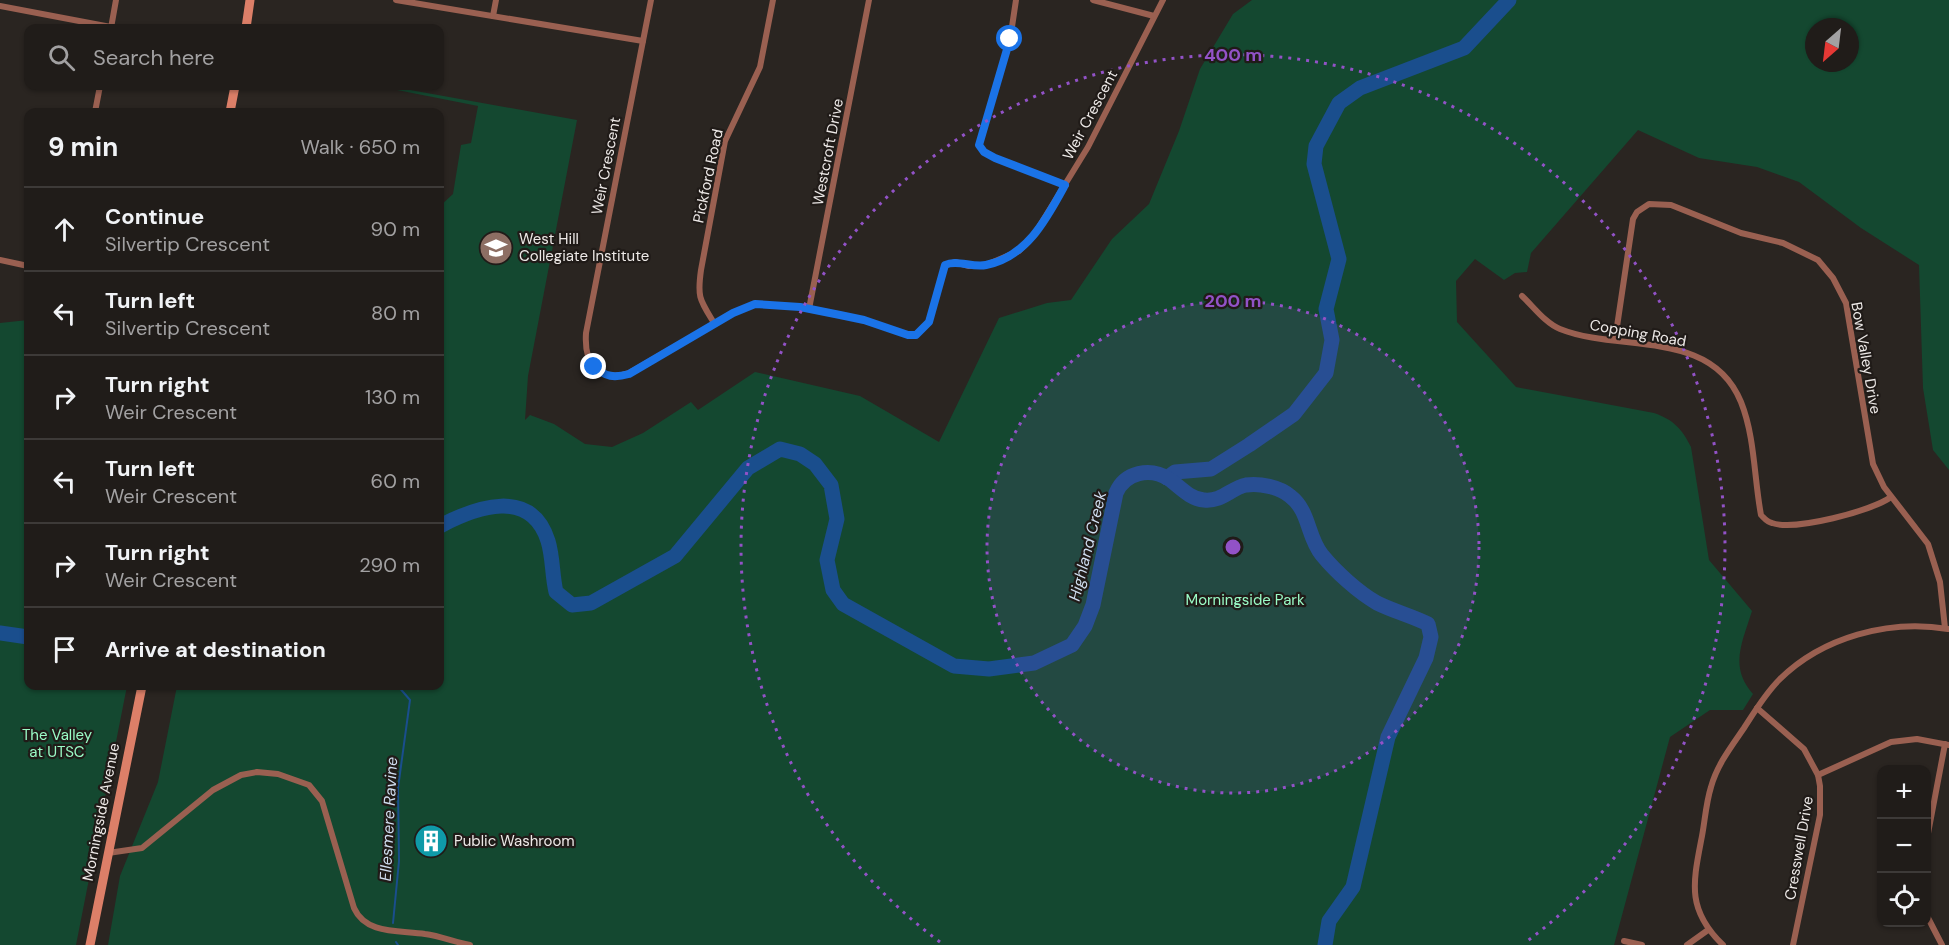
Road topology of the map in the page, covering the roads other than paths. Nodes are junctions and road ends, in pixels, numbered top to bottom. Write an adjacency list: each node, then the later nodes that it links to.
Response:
1 (116, 0): 15 (street)
2 (250, 0): 16 (main road)
3 (396, 0): 12 (street)
4 (496, 0): 12 (street)
5 (651, 0): 17 (street, Weir Crescent)
6 (773, 0): 27 (street, Pickford Road)
7 (869, 0): 26 (street, Westcroft Drive)
8 (1016, 0): 22 (street)
9 (1093, 0): 13 (street)
10 (1163, 0): 13 (street, Weir Crescent)
11 (0, 6): 14 (street)
12 (493, 16): 17 (street)
13 (1154, 16): 22 (street, Weir Crescent)
14 (92, 24)
15 (113, 24)
16 (247, 24)
17 (643, 41): 27 (street, Weir Crescent)
18 (99, 90): 20 (street)
19 (234, 90): 21 (main road)
20 (96, 108)
21 (231, 108)
22 (1065, 185): 26 (street, Weir Crescent)
23 (0, 260): 24 (street)
24 (24, 265)
25 (1522, 296): 28 (street, Copping Road)
26 (809, 309): 27 (street, Weir Crescent)
27 (714, 323)
28 (1615, 340): 29 (street, Copping Road); 29 (street, Bow Valley Drive)
29 (1891, 497): 30 (street, Bow Valley Drive)
30 (1947, 629): 32 (street)
31 (141, 690): 36 (main road, Morningside Avenue)
32 (1757, 708): 34 (street, Cresswell Drive); 38 (street)
33 (1947, 745): 34 (street); 35 (street)
34 (1818, 775): 45 (street, Cresswell Drive)
35 (1931, 820)
36 (108, 853): 40 (main road, Morningside Avenue); 41 (street)
37 (1931, 924): 46 (street)
38 (1708, 930): 43 (street); 44 (street)
39 (1624, 941): 42 (street)
40 (90, 945)
41 (470, 945)
42 (1642, 945)
43 (1687, 945)
44 (1723, 945)
45 (1793, 945)
46 (1942, 945)

